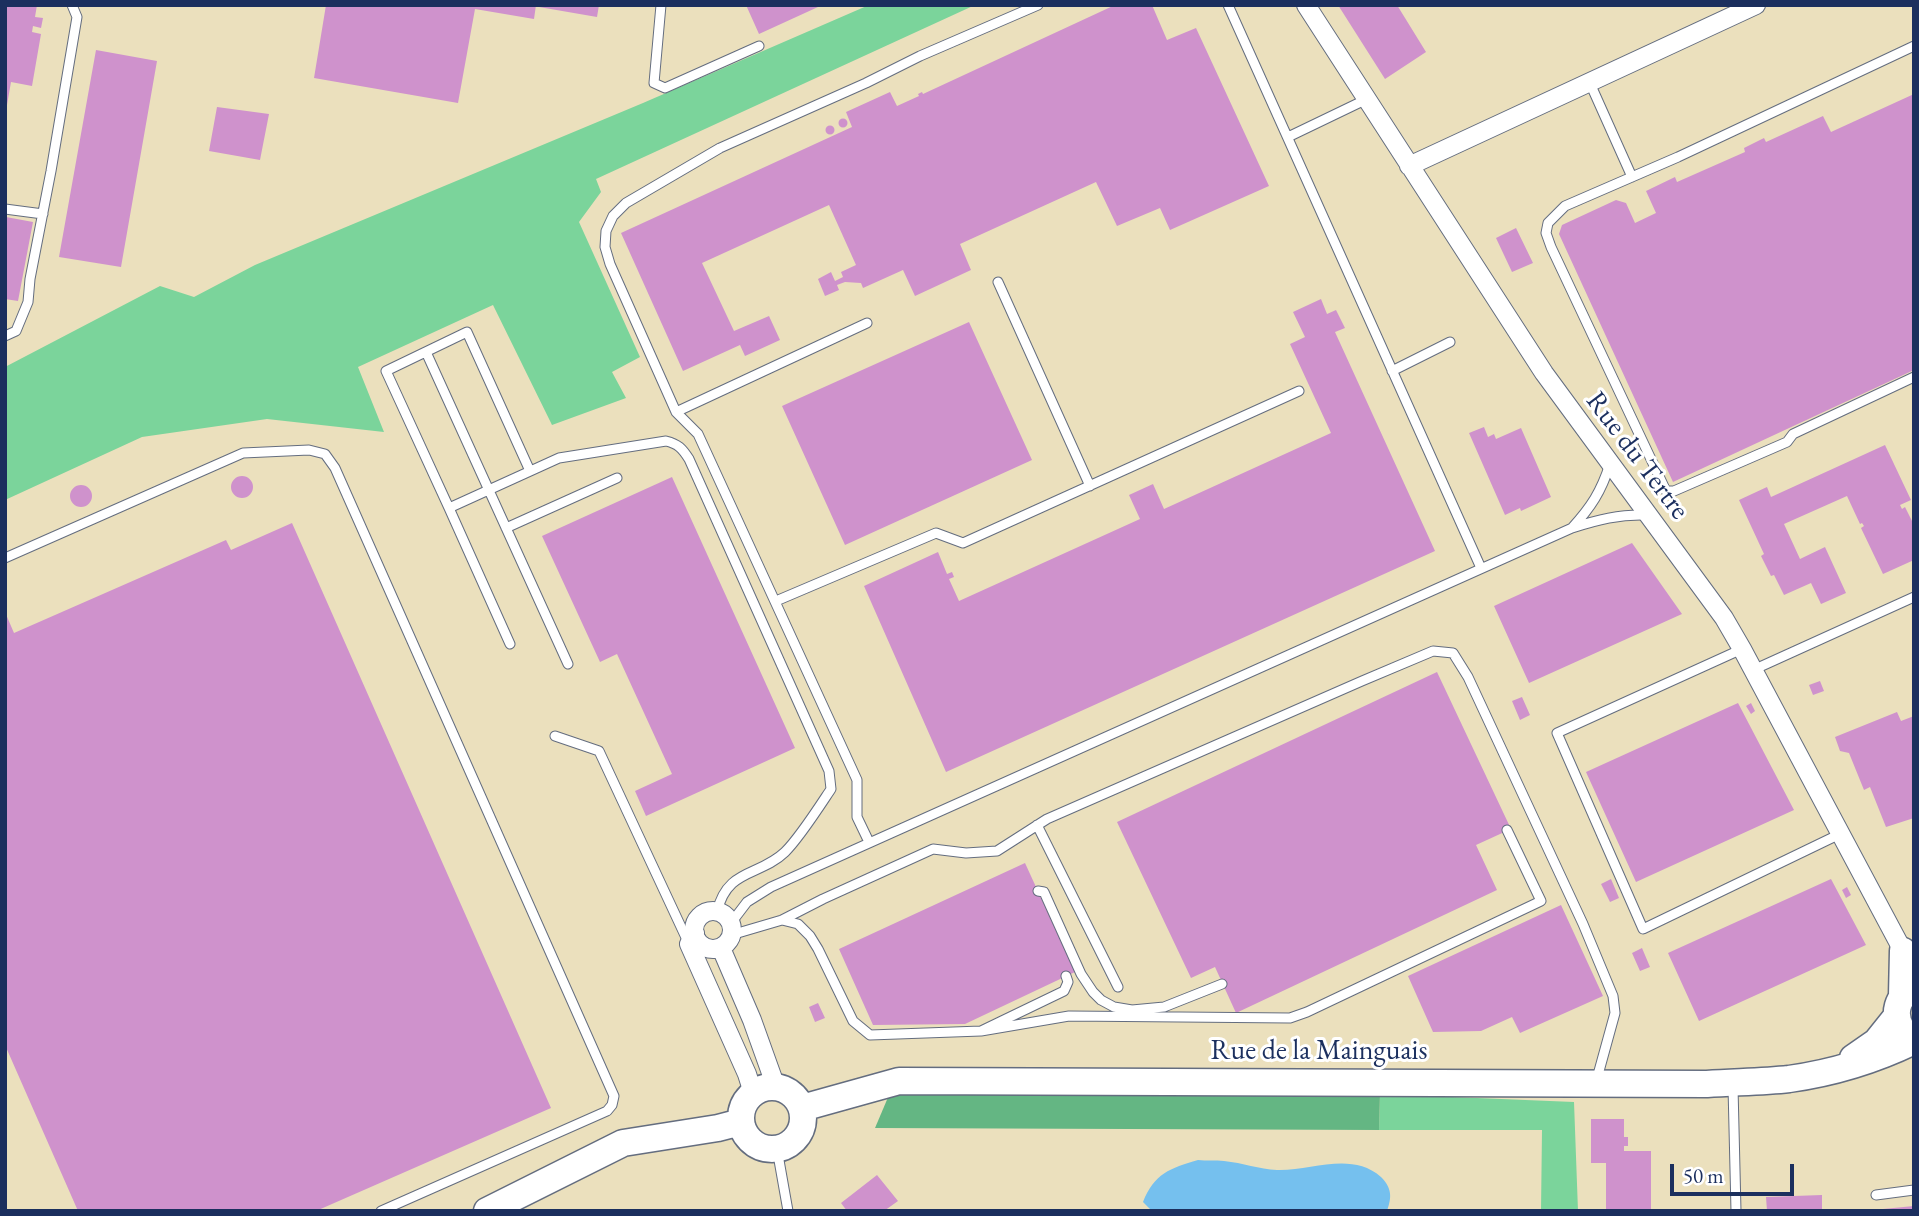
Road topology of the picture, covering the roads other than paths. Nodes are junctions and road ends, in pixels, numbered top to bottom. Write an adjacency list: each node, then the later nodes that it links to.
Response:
1 (72, 5): 15 (lane)
2 (660, 5): 7 (lane)
3 (1038, 5): 24 (lane)
4 (1228, 5): 11 (lane)
5 (1306, 5): 10 (street, Rue du Tertre)
6 (1756, 5): 9 (street)
7 (759, 46)
8 (1914, 46): 13 (lane)
9 (1589, 82): 12 (street); 13 (lane)
10 (1367, 99): 11 (lane); 12 (street, Rue du Tertre)
11 (1288, 137): 21 (lane)
12 (1409, 166): 25 (street, Rue du Tertre)
13 (1632, 177): 22 (lane)
14 (5, 209): 15 (lane)
15 (43, 214): 18 (lane)
16 (998, 282): 28 (lane)
17 (867, 323): 24 (lane)
18 (5, 337)
19 (1450, 342): 21 (lane)
20 (426, 352): 26 (lane); 29 (lane); 30 (lane)
21 (1392, 371): 35 (lane)
22 (1914, 377)
23 (1299, 391): 28 (lane)
24 (676, 412): 37 (lane)
25 (1610, 464): 31 (street, Rue du Tertre); 33 (lane)
26 (530, 471): 29 (lane); 49 (lane)
27 (617, 478): 32 (lane)
28 (1090, 486): 37 (lane)
29 (489, 490): 30 (lane); 32 (lane)
30 (449, 508): 38 (lane)
31 (1648, 515): 33 (lane); 39 (street, Rue du Tertre)
32 (506, 527): 40 (lane)
33 (1572, 528): 35 (lane)
34 (5, 558): 67 (lane)
35 (1481, 568): 46 (lane)
36 (1914, 597): 41 (lane)
37 (776, 601): 46 (lane)
38 (510, 644)
39 (1742, 649): 41 (street, Rue du Tertre); 45 (lane)
40 (568, 663)
41 (1753, 670): 45 (street, Rue du Tertre)
42 (555, 736): 50 (lane)
43 (1037, 825): 48 (lane); 54 (lane); 60 (lane)
44 (1507, 830): 56 (lane)
45 (1840, 834): 51 (street, Rue du Tertre)
46 (869, 842): 49 (lane)
47 (1038, 891): 53 (lane)
48 (782, 920): 49 (lane); 56 (lane)
49 (725, 930): 50 (street); 50 (street); 61 (street)
50 (692, 939): 61 (street)
51 (1908, 957): 55 (street)
52 (1066, 976): 56 (lane)
53 (1222, 984)
54 (1118, 987)
55 (1904, 1000): 57 (street); 58 (street, Rue de la Mainguais)
56 (981, 1031)
57 (1914, 1040): 58 (street, Rue de la Mainguais)
58 (1838, 1069): 59 (street, Rue de la Mainguais)
59 (1733, 1082): 60 (street, Rue de la Mainguais); 70 (lane)
60 (1596, 1083): 62 (street, Rue de la Mainguais)
61 (765, 1090): 62 (street); 63 (street)
62 (802, 1108): 64 (street)
63 (741, 1122): 64 (street); 68 (street)
64 (777, 1149): 69 (lane)
65 (1914, 1190): 66 (lane)
66 (1876, 1195)
67 (381, 1211)
68 (487, 1211)
69 (788, 1211)
70 (1736, 1211)

